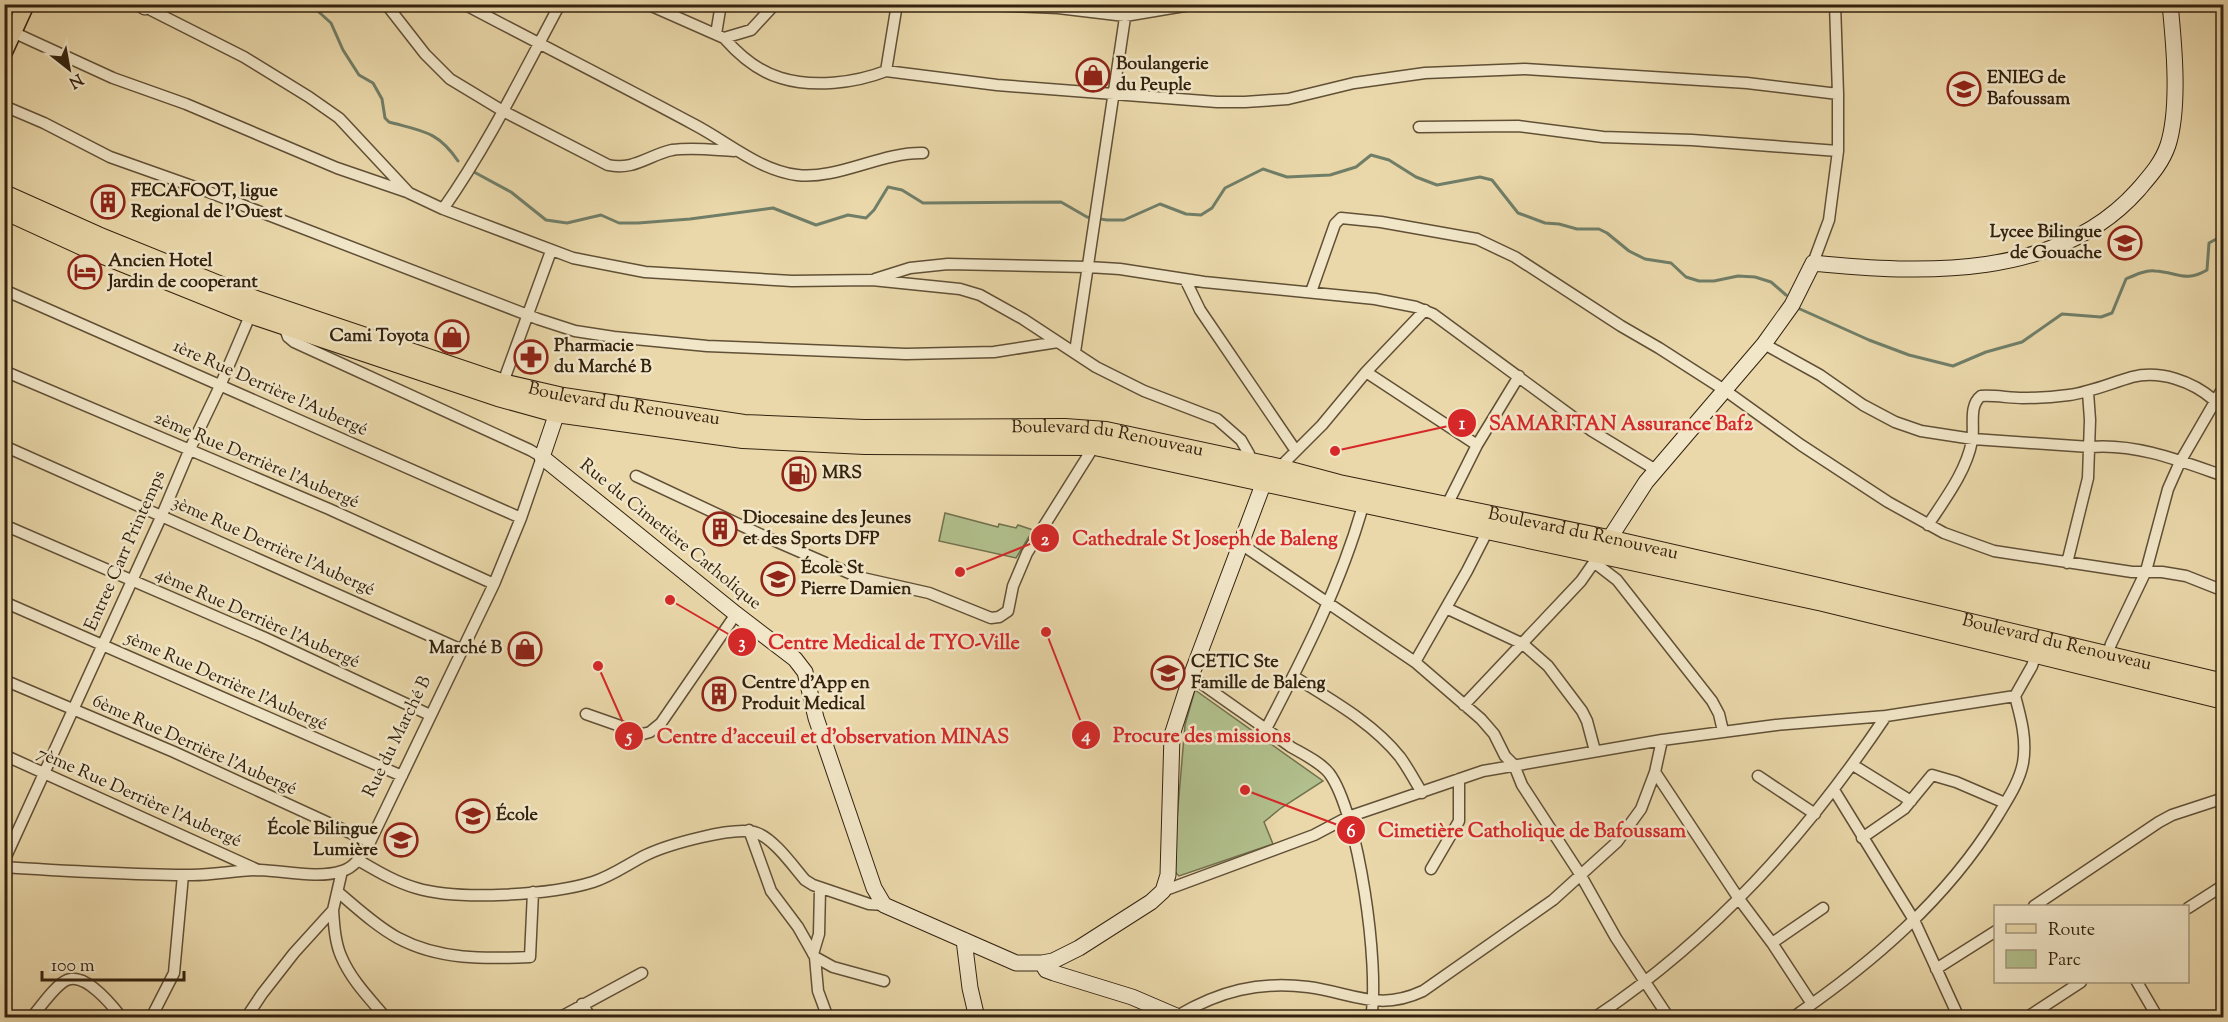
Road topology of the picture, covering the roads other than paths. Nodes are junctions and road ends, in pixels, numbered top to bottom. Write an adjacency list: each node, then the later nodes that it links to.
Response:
1 (18, 4): 16 (main road)
2 (26, 4): 16 (main road)
3 (386, 4): 24 (street)
4 (464, 4): 18 (street)
5 (560, 4): 18 (street)
6 (647, 4): 17 (street)
7 (721, 4): 17 (street)
8 (775, 4): 17 (street)
9 (897, 4): 20 (street)
10 (1196, 4): 15 (street)
11 (1835, 4): 21 (street)
12 (2170, 4): 35 (street)
13 (144, 5): 29 (street)
14 (966, 5): 15 (street)
15 (1126, 10): 22 (street)
16 (8, 31): 19 (main road); 29 (street)
17 (720, 36): 20 (street)
18 (539, 44): 24 (street); 26 (street)
19 (4, 52)
20 (886, 70): 22 (street)
21 (1838, 94): 22 (street); 27 (street)
22 (1114, 95): 36 (street)
23 (4, 106): 43 (street)
24 (502, 111): 26 (street); 31 (street)
25 (1419, 127): 27 (street)
26 (737, 151): 28 (street)
27 (1838, 151): 35 (street)
28 (923, 153)
29 (409, 193): 31 (street)
30 (4, 194): 33 (highway, Boulevard du Renouveau)
31 (443, 208): 34 (street)
32 (4, 210): 33 (highway, Boulevard du Renouveau)
33 (80, 236): 41 (highway, Boulevard du Renouveau)
34 (551, 251): 38 (street); 43 (street)
35 (1813, 263): 46 (street)
36 (1088, 267): 37 (street); 38 (street); 47 (street)
37 (1185, 279): 40 (street); 64 (street)
38 (872, 280): 45 (street)
39 (4, 290): 51 (street, 1ère Rue Derrière l'Aubergé)
40 (1311, 292): 42 (street); 54 (street)
41 (254, 307): 44 (highway, Boulevard du Renouveau); 51 (street, Entree Carr Printemps); 53 (highway, Boulevard du Renouveau)
42 (1425, 310): 49 (street); 50 (street)
43 (528, 314): 45 (street); 53 (street)
44 (284, 326): 53 (highway, Boulevard du Renouveau); 65 (street, Rue du Cimetière Catholique)
45 (1058, 342): 47 (street)
46 (1764, 344): 54 (street); 59 (street)
47 (1075, 352): 69 (street)
48 (4, 372): 63 (street, 2ème Rue Derrière l'Aubergé)
49 (1366, 372): 60 (street); 64 (street)
50 (1519, 376): 60 (street); 68 (street)
51 (220, 386): 63 (street, Entree Carr Printemps); 75 (street, 1ère Rue Derrière l'Aubergé)
52 (2223, 386): 56 (street)
53 (500, 390): 57 (highway, Boulevard du Renouveau)
54 (1726, 391): 68 (street); 78 (street)
55 (2088, 392): 56 (street); 59 (street); 62 (street)
56 (2214, 400): 66 (street)
57 (560, 405): 58 (highway, Boulevard du Renouveau); 65 (street, Rue du Marché B)
58 (1098, 439): 69 (highway, Boulevard du Renouveau); 70 (street)
59 (1973, 439): 62 (street); 78 (street)
60 (1477, 445): 73 (street)
61 (4, 446): 74 (street, 3ème Rue Derrière l'Aubergé)
62 (2090, 447): 66 (street); 81 (street)
63 (189, 451): 74 (street, Entree Carr Printemps); 84 (street, 2ème Rue Derrière l'Aubergé)
64 (1296, 452): 67 (street)
65 (542, 457): 75 (street, Rue du Marché B); 89 (street, Rue du Cimetière Catholique)
66 (2180, 462): 71 (street); 82 (street)
67 (1279, 468): 69 (highway, Boulevard du Renouveau); 73 (highway, Boulevard du Renouveau)
68 (1656, 470): 80 (street)
69 (1254, 474): 72 (highway, Boulevard du Renouveau); 79 (street)
70 (636, 476)
71 (2223, 476)
72 (1364, 502): 76 (highway, Boulevard du Renouveau); 87 (street)
73 (1446, 507): 76 (highway, Boulevard du Renouveau)
74 (162, 515): 83 (street, Entree Carr Printemps); 93 (street, 3ème Rue Derrière l'Aubergé)
75 (521, 518): 84 (street, Rue du Marché B)
76 (1491, 523): 80 (highway, Boulevard du Renouveau); 88 (street)
77 (4, 525): 83 (street, 4ème Rue Derrière l'Aubergé)
78 (1929, 525): 81 (street)
79 (1241, 543): 87 (street); 96 (street)
80 (1601, 551): 90 (street); 92 (highway, Boulevard du Renouveau); 108 (street)
81 (2067, 563): 82 (street)
82 (2146, 571): 85 (street); 95 (street)
83 (131, 581): 91 (street, Entree Carr Printemps); 105 (street, 4ème Rue Derrière l'Aubergé)
84 (494, 584): 93 (street, Rue du Marché B)
85 (2222, 587)
86 (4, 602): 91 (street, 5ème Rue Derrière l'Aubergé)
87 (1328, 604): 94 (street); 97 (street)
88 (1446, 608): 90 (street); 94 (street)
89 (736, 614): 104 (street); 144 (street, Rue du Cimetière Catholique)
90 (1523, 644): 102 (street); 110 (street)
91 (102, 646): 103 (street, Entree Carr Printemps); 116 (street, 5ème Rue Derrière l'Aubergé)
92 (2038, 647): 95 (highway, Boulevard du Renouveau); 100 (street)
93 (462, 650): 105 (street, Rue du Marché B)
94 (1415, 662): 102 (street)
95 (2105, 663): 99 (highway, Boulevard du Renouveau); 101 (highway, Boulevard du Renouveau)
96 (1191, 676): 107 (street); 140 (street)
97 (1293, 676): 107 (street); 120 (street)
98 (4, 680): 103 (street, 6ème Rue Derrière l'Aubergé)
99 (2223, 683)
100 (2015, 696): 106 (street); 123 (street)
101 (2223, 700)
102 (1464, 705): 112 (street)
103 (72, 710): 115 (street, Entree Carr Printemps); 129 (street, 6ème Rue Derrière l'Aubergé)
104 (586, 714)
105 (430, 716): 116 (street, Rue du Marché B)
106 (1886, 716): 108 (street); 113 (street)
107 (1266, 729): 125 (street)
108 (1723, 731): 109 (street)
109 (1662, 740): 110 (street); 114 (street)
110 (1595, 751): 112 (street)
111 (4, 755): 115 (street, 7ème Rue Derrière l'Aubergé)
112 (1514, 765): 118 (street); 136 (street)
113 (1853, 765): 119 (street); 122 (street)
114 (1655, 772): 136 (street); 143 (street)
115 (44, 773): 127 (street, Entree Carr Printemps); 134 (street, 7ème Rue Derrière l'Aubergé)
116 (402, 776): 129 (street, Rue du Marché B)
117 (1758, 776): 124 (street)
118 (1459, 779): 120 (street); 133 (street)
119 (1834, 790): 124 (street); 128 (street)
120 (1422, 793): 125 (street)
121 (2223, 798): 145 (street)
122 (1911, 801): 123 (street); 128 (street)
123 (2005, 803): 149 (street)
124 (1815, 814): 143 (street)
125 (1348, 817): 140 (street); 161 (street)
126 (749, 831): 139 (street); 142 (street); 153 (street)
127 (10, 837): 131 (street, Entree Carr Printemps)
128 (1862, 838): 149 (street)
129 (370, 842): 130 (street, Rue du Marché B)
130 (358, 860): 135 (street, Rue du Marché B); 142 (street)
131 (4, 861)
132 (4, 867): 137 (street)
133 (1431, 868)
134 (259, 870): 135 (street); 137 (street)
135 (342, 871): 141 (street)
136 (1580, 874): 158 (street); 161 (street)
137 (183, 875): 166 (street)
138 (2223, 885): 146 (street)
139 (820, 889): 144 (street); 153 (street)
140 (1163, 891): 154 (street)
141 (338, 892): 142 (street); 148 (street)
142 (533, 892)
143 (1739, 899): 152 (street); 158 (street)
144 (884, 904): 151 (street)
145 (2035, 905)
146 (2189, 907)
147 (1823, 908): 152 (street)
148 (333, 910): 167 (street); 168 (street)
149 (1914, 920): 155 (street); 163 (street)
150 (1994, 932): 155 (street)
151 (964, 940): 154 (street); 172 (street)
152 (1772, 943): 163 (street)
153 (814, 956): 157 (street); 171 (street)
154 (1042, 963): 173 (street)
155 (1936, 969): 178 (street)
156 (642, 973): 162 (street)
157 (884, 981)
158 (1644, 981): 175 (street); 176 (street)
159 (2078, 983): 179 (street)
160 (2138, 983): 180 (street)
161 (1373, 1001): 173 (street); 174 (street)
162 (582, 1004): 169 (street); 170 (street)
163 (1808, 1010): 177 (street)
164 (31, 1017): 165 (street)
165 (123, 1017)
166 (151, 1017)
167 (246, 1017)
168 (386, 1017)
169 (559, 1017)
170 (591, 1017)
171 (828, 1017)
172 (977, 1017)
173 (1178, 1017)
174 (1371, 1017)
175 (1594, 1017)
176 (1669, 1017)
177 (1792, 1017)
178 (1959, 1017)
179 (2026, 1017)
180 (2158, 1017)

